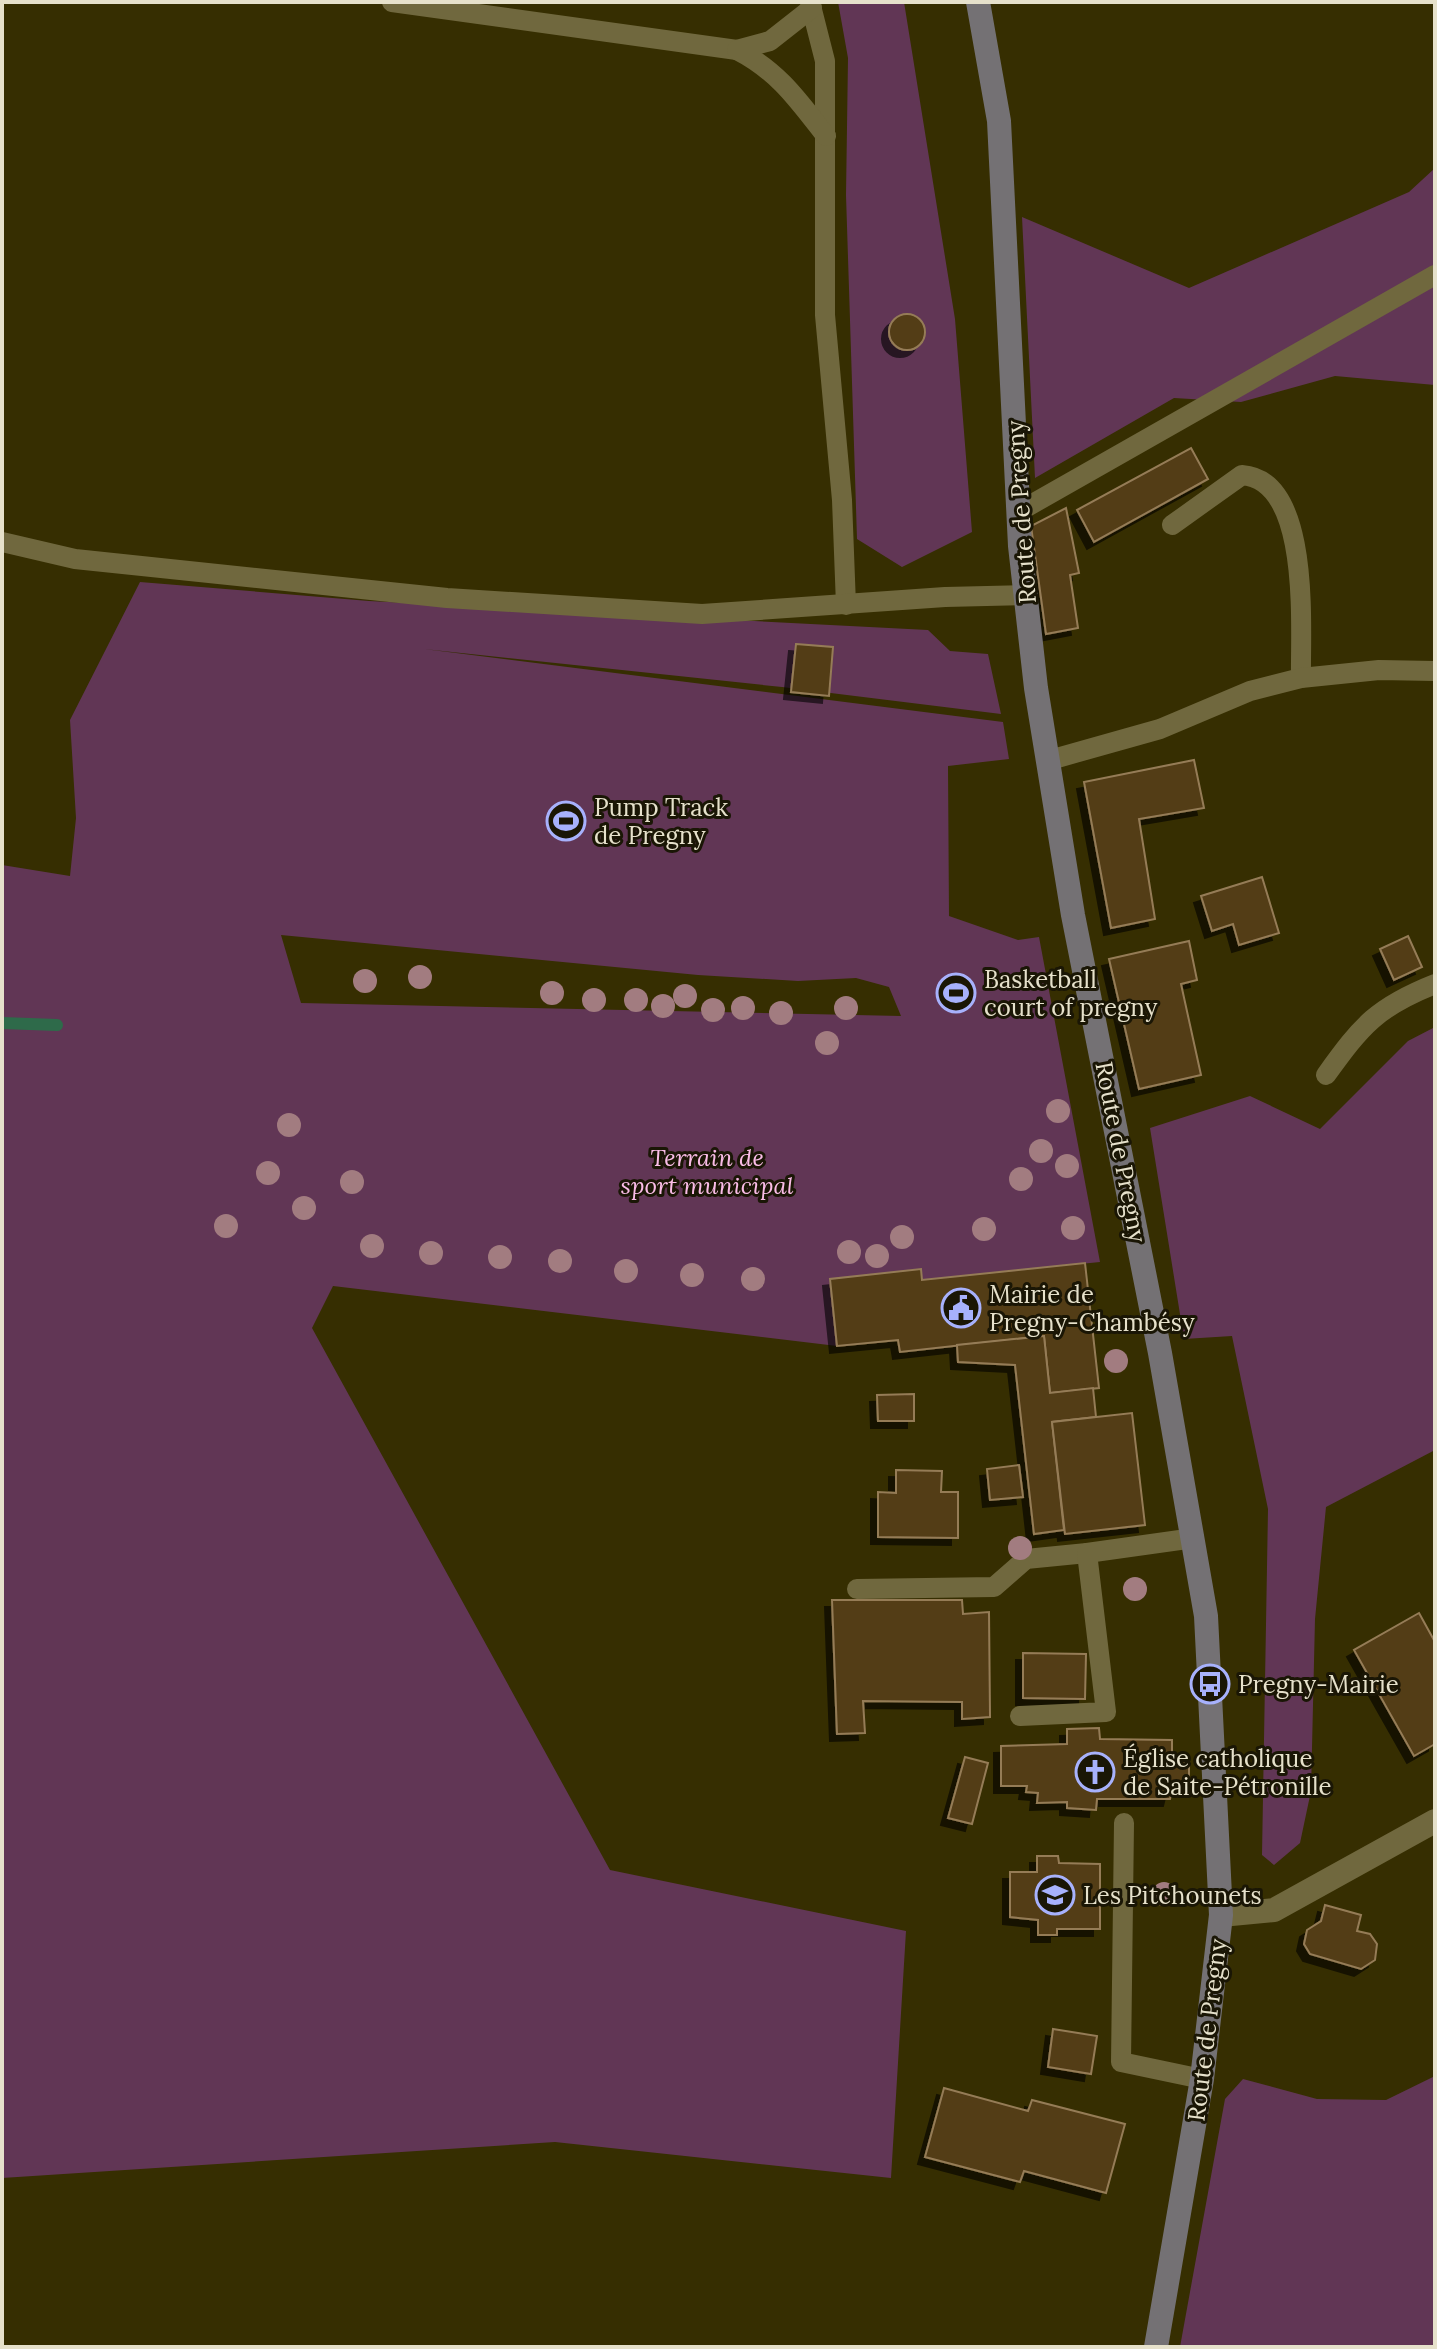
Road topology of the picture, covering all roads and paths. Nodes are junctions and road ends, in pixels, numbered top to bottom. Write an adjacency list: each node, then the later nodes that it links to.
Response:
1 (392, 2): 4 (lane)
2 (978, 2): 7 (street, Route de Pregny)
3 (811, 5): 4 (lane); 5 (lane)
4 (737, 50): 5 (lane)
5 (826, 136): 11 (lane)
6 (1435, 275): 7 (lane)
7 (1018, 512): 10 (street, Route de Pregny)
8 (1172, 525): 13 (lane)
9 (2, 542): 11 (lane)
10 (1026, 595): 11 (lane); 14 (street, Route de Pregny)
11 (846, 605)
12 (1435, 671): 13 (lane)
13 (1301, 678): 14 (lane)
14 (1050, 760): 17 (street, Route de Pregny)
15 (1435, 984): 16 (lane)
16 (1326, 1075)
17 (1194, 1538): 18 (lane); 23 (street, Route de Pregny)
18 (1087, 1553): 19 (lane); 20 (lane)
19 (857, 1589)
20 (1020, 1716)
21 (1435, 1821): 23 (street)
22 (1124, 1823): 24 (lane)
23 (1221, 1915): 24 (street, Route de Pregny)
24 (1202, 2079): 25 (street, Route de Pregny)
25 (1156, 2347)

